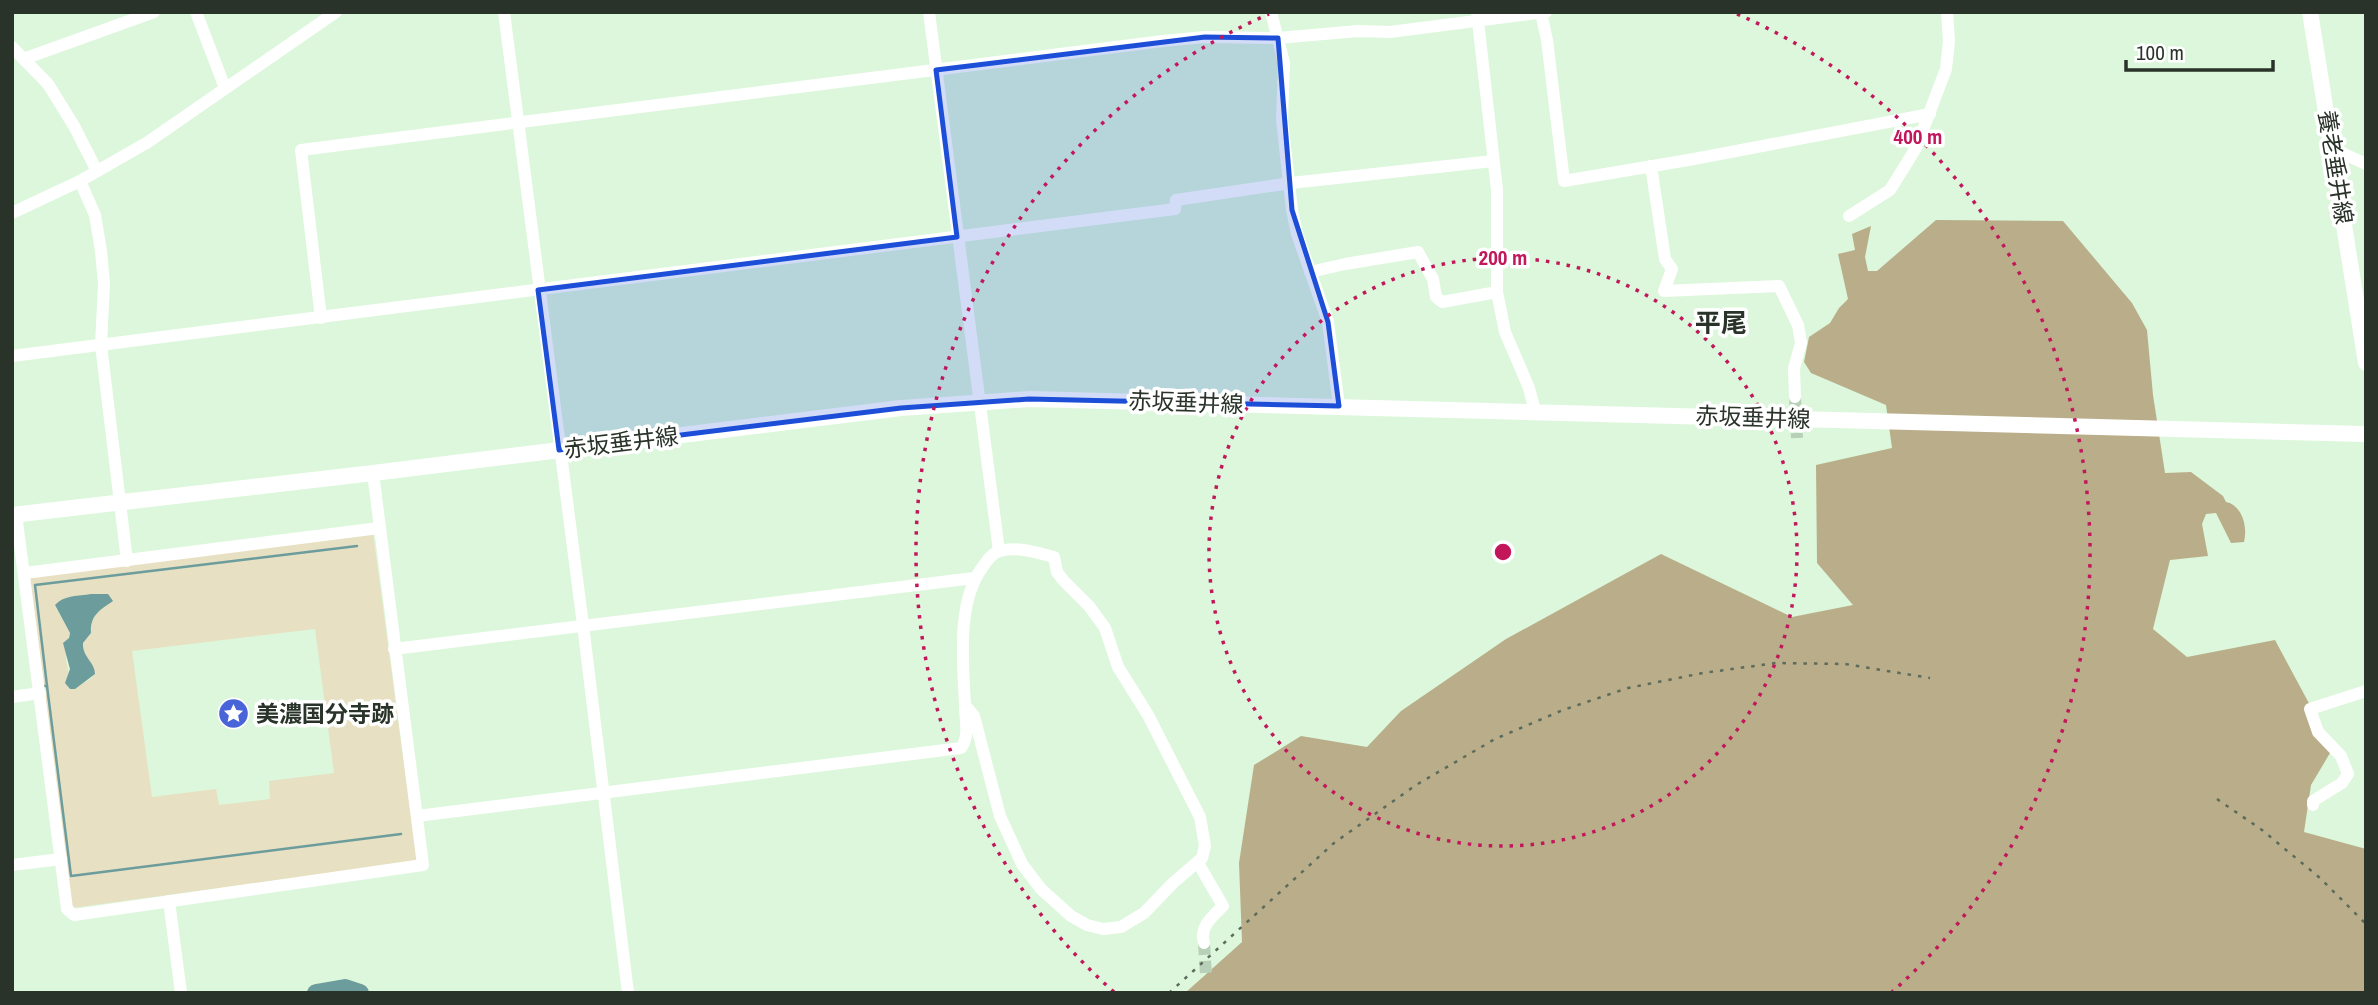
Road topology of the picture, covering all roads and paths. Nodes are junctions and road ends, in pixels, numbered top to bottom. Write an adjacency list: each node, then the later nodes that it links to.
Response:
1 (154, 12): 14 (street)
2 (197, 12): 16 (street)
3 (335, 12): 16 (street)
4 (504, 12): 18 (street)
5 (929, 12): 15 (street)
6 (1271, 12): 12 (street)
7 (1546, 12): 10 (street)
8 (1947, 12): 17 (street)
9 (2311, 12): 19 (main road, 養老垂井線)
10 (1541, 13): 11 (street); 22 (street)
11 (1478, 17): 12 (street); 20 (street)
12 (1278, 37): 15 (street); 25 (street)
13 (12, 47): 14 (street)
14 (24, 61): 23 (street)
15 (936, 70): 18 (street); 28 (street)
16 (225, 88): 23 (street)
17 (1930, 114): 22 (street); 27 (street)
18 (519, 123): 30 (street); 32 (street)
19 (2333, 149): 21 (street); 35 (main road, 養老垂井線)
20 (1493, 162): 25 (street); 31 (street)
21 (2366, 164)
22 (1651, 166): 36 (street)
23 (97, 172): 24 (street)
24 (80, 181): 26 (street); 33 (street)
25 (1291, 183): 28 (street); 29 (street)
26 (12, 213)
27 (1849, 216)
28 (957, 237): 30 (street); 37 (street)
29 (1310, 272): 31 (street); 38 (street)
30 (538, 289): 32 (street); 41 (street)
31 (1497, 292): 39 (street)
32 (321, 318): 33 (street)
33 (101, 345): 34 (street); 43 (street)
34 (12, 356)
35 (2366, 363)
36 (1795, 397)
37 (979, 402): 38 (main road, 赤坂垂井線); 41 (main road, 赤坂垂井線); 46 (street)
38 (1339, 406): 39 (main road, 赤坂垂井線)
39 (1535, 411): 40 (main road, 赤坂垂井線)
40 (2366, 434)
41 (559, 450): 42 (main road, 赤坂垂井線); 50 (street)
42 (373, 473): 43 (main road, 赤坂垂井線); 45 (street)
43 (120, 503): 44 (main road, 赤坂垂井線); 47 (street)
44 (14, 514): 48 (street)
45 (379, 528): 47 (street); 51 (street)
46 (999, 551): 49 (street); 60 (street)
47 (127, 561): 48 (street)
48 (25, 573): 53 (street)
49 (974, 578): 50 (street); 55 (street)
50 (583, 625): 51 (street); 56 (street)
51 (394, 649): 58 (street)
52 (2366, 691): 57 (street)
53 (40, 693): 54 (street); 59 (street)
54 (12, 697)
55 (965, 705): 56 (street); 60 (street)
56 (604, 792): 58 (street); 65 (street)
57 (2313, 805)
58 (416, 816): 62 (street)
59 (61, 859): 61 (street); 62 (street)
60 (1198, 863): 63 (street)
61 (12, 865)
62 (169, 901): 64 (street)
63 (1205, 943)
64 (181, 993)
65 (628, 993)

